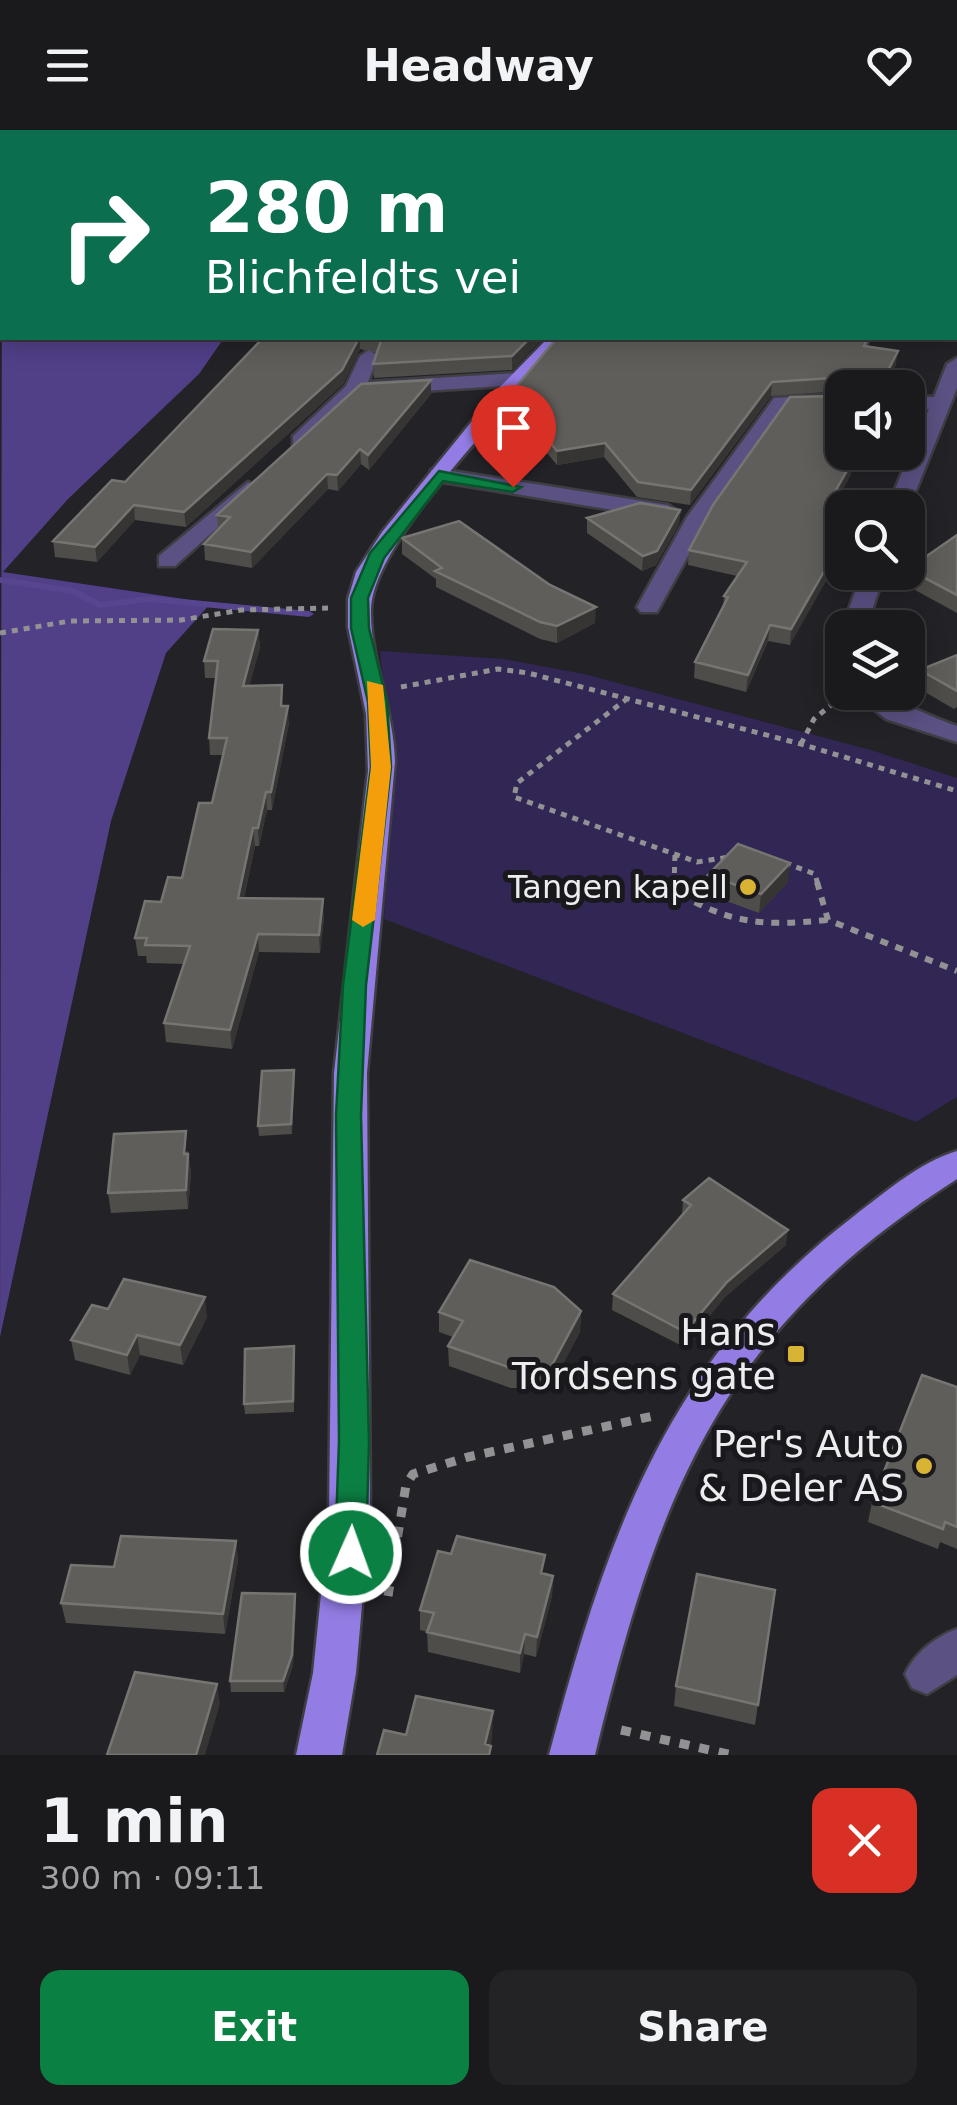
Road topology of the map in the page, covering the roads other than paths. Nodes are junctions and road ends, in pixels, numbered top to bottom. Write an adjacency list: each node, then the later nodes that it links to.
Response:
1 (556, 340): 4 (main road)
2 (370, 356): 5 (street)
3 (957, 364): 8 (street)
4 (516, 379): 5 (street); 11 (main road)
5 (355, 389): 9 (street)
6 (825, 401): 13 (street)
7 (925, 403): 8 (street)
8 (939, 403): 12 (street)
9 (287, 452)
10 (260, 476): 14 (street)
11 (439, 476): 13 (street); 19 (main road)
12 (905, 490)
13 (698, 517): 15 (street)
14 (167, 561)
15 (649, 607)
16 (886, 710): 17 (street)
17 (957, 734)
18 (957, 1162): 20 (main road)
19 (319, 1755)
20 (572, 1755)

